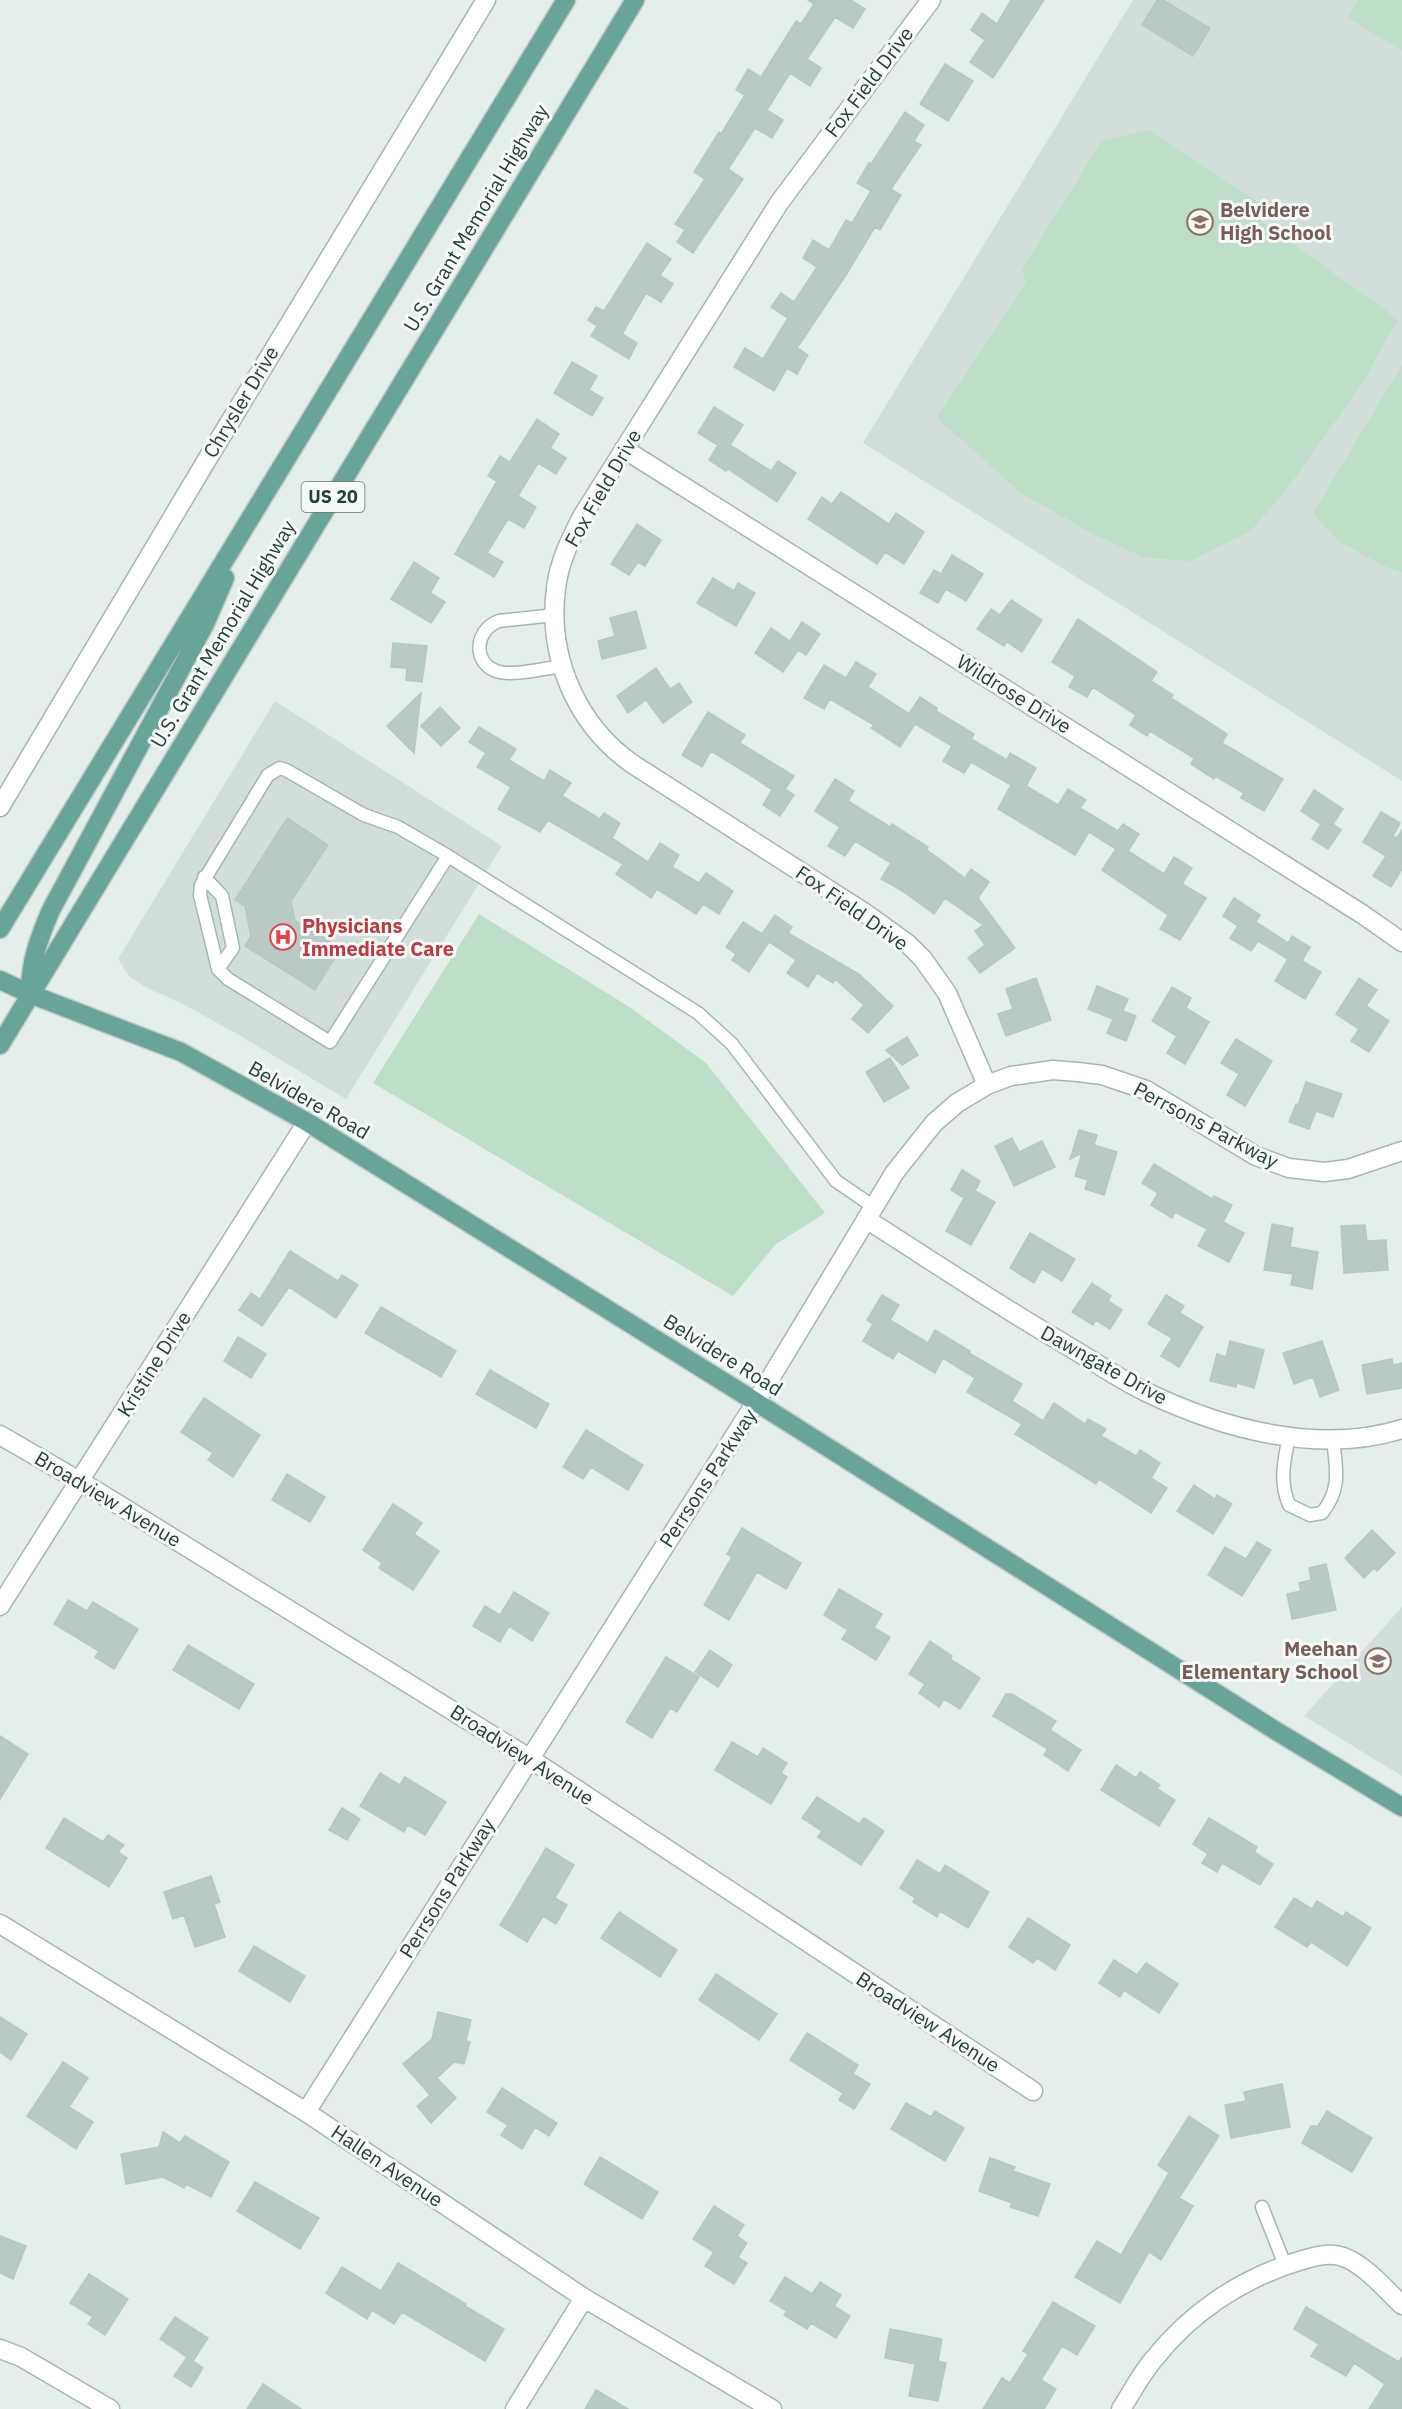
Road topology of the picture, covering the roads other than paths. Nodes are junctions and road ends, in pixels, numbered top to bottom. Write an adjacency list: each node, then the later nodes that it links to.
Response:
1 (486, 0): 9 (street, Chrysler Drive)
2 (566, 0): 6 (main road, U.S. Grant Memorial Highway / US 20)
3 (635, 0): 16 (main road, U.S. Grant Memorial Highway / US 20)
4 (931, 0): 5 (street, Fox Field Drive)
5 (624, 449): 7 (street, Fox Field Drive); 13 (street, Wildrose Drive)
6 (249, 522): 12 (main road, U.S. Grant Memorial Highway / US 20); 16 (main road)
7 (555, 615): 8 (street, Fox Field Drive); 8 (lane)
8 (563, 666): 18 (street, Fox Field Drive)
9 (0, 807)
10 (448, 856): 11 (lane); 14 (lane); 21 (lane)
11 (204, 877): 14 (lane); 14 (lane)
12 (0, 929)
13 (1402, 942)
14 (218, 969)
15 (0, 980): 16 (main road, Belvidere Road)
16 (30, 994): 17 (main road, U.S. Grant Memorial Highway / US 20); 19 (main road, Belvidere Road)
17 (0, 1045)
18 (987, 1085): 20 (street, Perrsons Parkway); 21 (street, Perrsons Parkway)
19 (307, 1122): 22 (main road, Belvidere Road); 27 (street, Kristine Drive)
20 (1402, 1151)
21 (870, 1213): 22 (street, Perrsons Parkway); 25 (street, Dawngate Drive)
22 (756, 1402): 29 (street, Perrsons Parkway); 30 (main road, Belvidere Road)
23 (1402, 1429): 26 (street, Dawngate Drive)
24 (0, 1435): 27 (street, Broadview Avenue)
25 (1290, 1436): 26 (street, Dawngate Drive); 26 (lane)
26 (1333, 1439)
27 (80, 1481): 28 (street, Kristine Drive); 29 (street, Broadview Avenue)
28 (0, 1606)
29 (529, 1758): 32 (street, Broadview Avenue); 33 (street, Perrsons Parkway)
30 (1402, 1807)
31 (0, 1924): 33 (street, Hallen Avenue)
32 (1033, 2091)
33 (306, 2112): 36 (street, Hallen Avenue)
34 (1262, 2207): 35 (lane)
35 (1285, 2265): 37 (street); 42 (street)
36 (584, 2298): 40 (street); 41 (street, Hallen Avenue)
37 (1402, 2305)
38 (0, 2349): 39 (street)
39 (110, 2409)
40 (515, 2409)
41 (772, 2409)
42 (1121, 2409)

